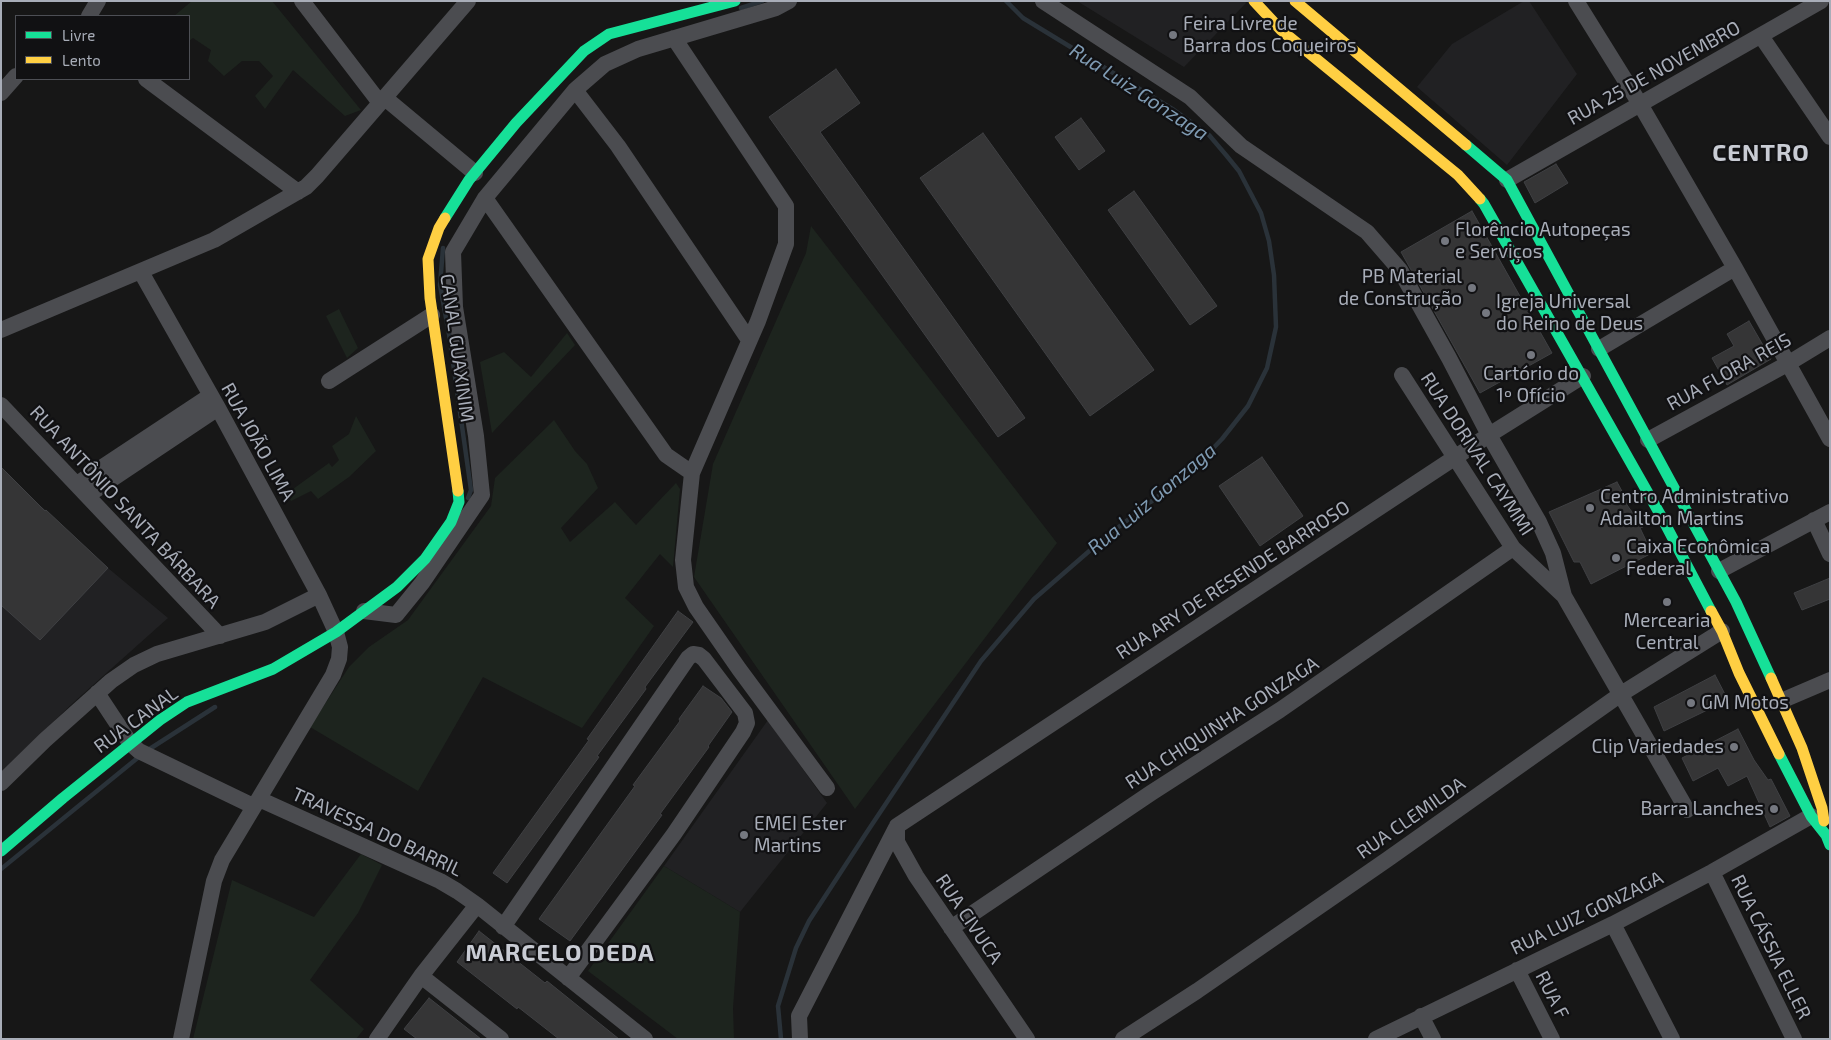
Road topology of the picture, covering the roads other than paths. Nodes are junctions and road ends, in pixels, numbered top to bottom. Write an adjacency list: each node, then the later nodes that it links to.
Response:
1 (98, 1): 11 (street)
2 (302, 1): 18 (street)
3 (468, 1): 18 (street)
4 (735, 1): 21 (street, CANAL GUAXINIM)
5 (789, 1): 13 (street)
6 (1043, 1): 38 (street)
7 (1254, 1): 34 (street)
8 (1295, 1): 22 (street)
9 (1576, 1): 19 (street)
10 (1821, 1): 12 (street, RUA 25 DE NOVEMBRO)
11 (90, 15)
12 (1760, 36): 19 (street, RUA 25 DE NOVEMBRO); 20 (street)
13 (674, 38): 16 (street); 30 (street)
14 (15, 77): 17 (street)
15 (147, 80): 23 (street)
16 (575, 90): 24 (street); 30 (street)
17 (1, 93)
18 (382, 100): 21 (street); 23 (street)
19 (1640, 104): 22 (street, RUA 25 DE NOVEMBRO); 25 (street)
20 (1830, 136)
21 (475, 173): 27 (street, CANAL GUAXINIM)
22 (1507, 180): 31 (street)
23 (298, 192): 26 (street)
24 (485, 198): 42 (street); 51 (street)
25 (1735, 268): 31 (street); 32 (street)
26 (140, 272): 28 (street); 36 (street, RUA JOÃO LIMA)
27 (432, 315): 35 (street); 51 (street, CANAL GUAXINIM)
28 (1, 330)
29 (1830, 338): 32 (street, RUA FLORA REIS)
30 (749, 340): 42 (street)
31 (1599, 349): 40 (street)
32 (1788, 363): 39 (street); 40 (street, RUA FLORA REIS)
33 (1402, 375): 41 (street, RUA DORIVAL CAYMMI)
34 (1583, 376): 38 (street, RUA ARY DE RESENDE BARROSO); 53 (street)
35 (329, 381)
36 (214, 402): 43 (street); 49 (street, RUA JOÃO LIMA)
37 (1, 405): 43 (street, RUA ANTÔNIO SANTA BÁRBARA)
38 (1489, 435): 41 (street, RUA ARY DE RESENDE BARROSO); 50 (street)
39 (1830, 439)
40 (1648, 440): 48 (street)
41 (1454, 458): 46 (street, RUA DORIVAL CAYMMI); 69 (street, RUA ARY DE RESENDE BARROSO)
42 (692, 473): 52 (street)
43 (82, 490): 55 (street, RUA ANTÔNIO SANTA BÁRBARA)
44 (1830, 512): 45 (street)
45 (1814, 520): 47 (street); 48 (street)
46 (1513, 548): 50 (street, RUA DORIVAL CAYMMI); 76 (street, RUA CHIQUINHA GONZAGA)
47 (1830, 554)
48 (1719, 571): 60 (street)
49 (319, 595): 54 (street, RUA JOÃO LIMA); 55 (street)
50 (1564, 596): 59 (street)
51 (364, 611): 54 (street, CANAL GUAXINIM)
52 (711, 628): 56 (street); 61 (street)
53 (1722, 631): 59 (street, RUA CLEMILDA); 68 (street)
54 (336, 632): 63 (street, RUA CANAL); 66 (street, RUA JOÃO LIMA)
55 (220, 636): 58 (street)
56 (693, 654): 62 (street); 75 (street)
57 (1830, 680): 60 (street)
58 (97, 693): 63 (street); 64 (street)
59 (1621, 694): 67 (street); 87 (street, RUA CLEMILDA)
60 (1781, 701): 70 (street)
61 (766, 705): 62 (street); 65 (street)
62 (747, 723): 79 (street)
63 (136, 748): 66 (street, TRAVESSA DO BARRIL); 71 (street, RUA CANAL)
64 (1, 783)
65 (827, 788)
66 (256, 802): 73 (street, TRAVESSA DO BARRIL); 81 (street, RUA JOÃO LIMA)
67 (1686, 810)
68 (1811, 816): 70 (street); 72 (street, RUA LUIZ GONZAGA)
69 (902, 822): 76 (street, RUA CIVUCA); 85 (street)
70 (1828, 840)
71 (1, 851)
72 (1712, 872): 74 (street, RUA LUIZ GONZAGA); 92 (street, RUA CÁSSIA ELLER)
73 (477, 905): 75 (street, TRAVESSA DO BARRIL); 78 (street)
74 (1613, 924): 77 (street, RUA LUIZ GONZAGA); 91 (street)
75 (503, 927): 79 (street, TRAVESSA DO BARRIL)
76 (951, 928): 86 (street, RUA CIVUCA)
77 (1517, 970): 80 (street, RUA LUIZ GONZAGA); 90 (street, RUA F)
78 (421, 976): 82 (street); 83 (street)
79 (568, 978): 84 (street, TRAVESSA DO BARRIL)
80 (1421, 1016): 88 (street, RUA LUIZ GONZAGA); 89 (street)
81 (181, 1039)
82 (377, 1039)
83 (501, 1039)
84 (645, 1039)
85 (800, 1039)
86 (1027, 1039)
87 (1123, 1039)
88 (1376, 1039)
89 (1433, 1039)
90 (1552, 1039)
91 (1672, 1039)
92 (1794, 1039)

